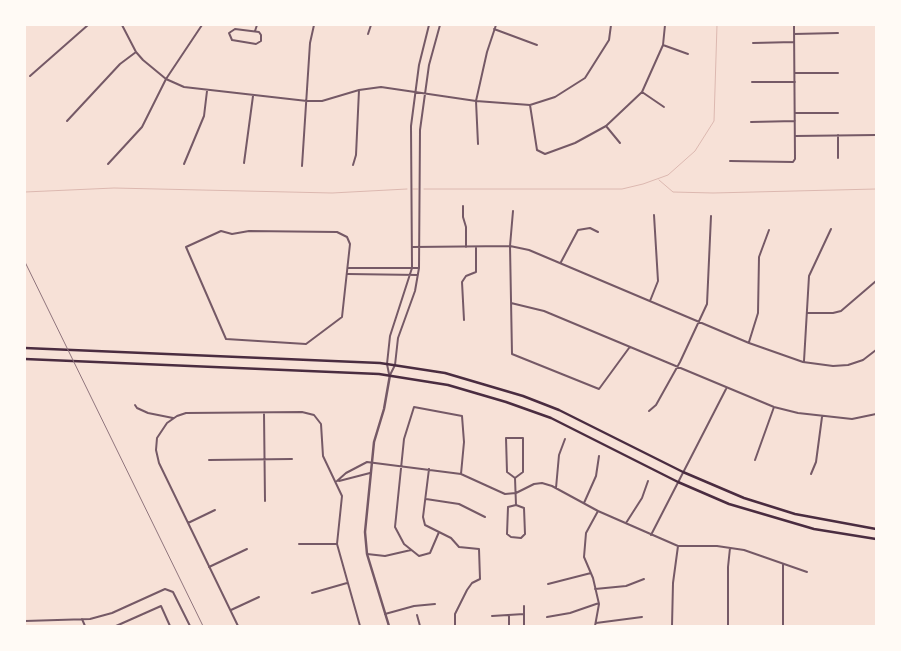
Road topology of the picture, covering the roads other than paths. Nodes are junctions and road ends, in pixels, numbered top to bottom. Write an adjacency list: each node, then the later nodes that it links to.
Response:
1 (88, 25): 26 (street)
2 (122, 25): 22 (street)
3 (202, 25): 27 (street)
4 (257, 25): 14 (street)
5 (314, 25): 36 (street)
6 (371, 25): 16 (street)
7 (429, 25): 32 (street)
8 (440, 25): 34 (street)
9 (496, 25): 13 (street)
10 (611, 25): 38 (street)
11 (665, 25): 21 (street)
12 (794, 25): 17 (street)
13 (494, 29): 20 (street); 37 (street)
14 (255, 31): 14 (street)
15 (838, 33): 17 (street)
16 (368, 34)
17 (794, 34): 18 (street)
18 (794, 42): 19 (street); 24 (street)
19 (754, 43)
20 (537, 45)
21 (664, 45): 23 (street); 33 (street)
22 (136, 52): 27 (street); 42 (street)
23 (688, 54)
24 (794, 73): 25 (street); 29 (street)
25 (838, 73)
26 (30, 76)
27 (166, 79): 31 (street); 54 (street)
28 (752, 82): 29 (street)
29 (794, 82): 40 (street)
30 (359, 90): 32 (street); 36 (street); 56 (street)
31 (207, 91): 35 (street); 55 (street)
32 (415, 92): 34 (street); 66 (street)
33 (642, 92): 39 (street); 45 (street)
34 (425, 93): 37 (street); 67 (street)
35 (253, 96): 36 (street); 53 (street)
36 (307, 101): 57 (street)
37 (476, 101): 38 (street); 50 (street)
38 (530, 105): 45 (street)
39 (664, 107)
40 (795, 113): 41 (street); 43 (street)
41 (838, 113)
42 (68, 121)
43 (795, 121): 44 (street); 48 (street)
44 (751, 122)
45 (606, 126): 49 (street)
46 (838, 135): 47 (street); 48 (street); 51 (street)
47 (876, 135)
48 (795, 136): 52 (street)
49 (620, 143)
50 (478, 144)
51 (838, 158)
52 (730, 162)
53 (244, 163)
54 (108, 164)
55 (184, 164)
56 (353, 165)
57 (302, 166)
58 (463, 206): 68 (street)
59 (513, 211): 65 (street)
60 (654, 215): 78 (street)
61 (711, 216): 82 (street)
62 (830, 229): 80 (street)
63 (769, 230): 83 (street)
64 (598, 232): 70 (street)
65 (510, 246): 69 (street); 70 (street); 79 (street)
66 (413, 247): 67 (street); 72 (street)
67 (421, 247): 68 (street); 73 (street)
68 (466, 247): 69 (street)
69 (476, 247): 81 (street)
70 (561, 262): 78 (street)
71 (348, 268): 72 (street); 74 (street); 74 (street)
72 (412, 268): 73 (street); 75 (street)
73 (420, 268): 76 (street)
74 (348, 274): 75 (street)
75 (410, 275): 76 (street); 89 (street)
76 (418, 275): 90 (street)
77 (876, 281): 80 (street)
78 (650, 301): 82 (street)
79 (511, 303): 85 (street); 85 (street)
80 (807, 313): 88 (street)
81 (464, 320)
82 (698, 322): 83 (street); 91 (street)
83 (749, 343): 88 (street)
84 (25, 348): 89 (main road)
85 (629, 348): 91 (street)
86 (876, 350): 88 (street)
87 (25, 359): 92 (main road)
88 (804, 362)
89 (387, 364): 90 (main road); 92 (street)
90 (395, 365): 92 (street); 110 (main road)
91 (677, 368): 93 (street); 96 (street)
92 (390, 375): 107 (street); 117 (main road)
93 (726, 389): 95 (street); 110 (street)
94 (135, 404): 100 (street)
95 (774, 407): 99 (street); 106 (street)
96 (649, 411)
97 (264, 413): 100 (street); 103 (street); 115 (street)
98 (876, 414): 99 (street)
99 (822, 416): 113 (street)
100 (173, 418): 127 (street)
101 (565, 439): 118 (street)
102 (599, 456): 122 (street)
103 (264, 459): 104 (street); 105 (street); 121 (street)
104 (292, 459)
105 (209, 460)
106 (754, 460)
107 (372, 462): 108 (street); 111 (street); 115 (street)
108 (401, 466): 109 (street); 112 (street); 138 (street)
109 (429, 469): 112 (street); 120 (street)
110 (683, 472): 117 (street); 129 (main road)
111 (370, 473): 115 (street); 139 (street)
112 (461, 474): 119 (street)
113 (811, 474)
114 (515, 478): 114 (street); 119 (street)
115 (337, 481): 134 (street)
116 (648, 481): 128 (street)
117 (678, 482): 131 (street); 132 (main road)
118 (556, 488): 119 (street); 122 (street)
119 (516, 493): 123 (street)
120 (426, 499): 126 (street); 130 (street)
121 (265, 501)
122 (584, 504): 125 (street)
123 (516, 505): 123 (street)
124 (215, 510): 127 (street)
125 (598, 511): 128 (street); 143 (street)
126 (485, 517)
127 (188, 523): 141 (street)
128 (626, 523): 131 (street)
129 (876, 529)
130 (439, 532): 138 (street); 172 (street)
131 (651, 535): 135 (street)
132 (876, 539)
133 (299, 544): 134 (street)
134 (337, 544): 145 (street)
135 (678, 546): 136 (street); 175 (street)
136 (730, 548): 140 (street); 176 (street)
137 (246, 549): 141 (street)
138 (411, 550): 139 (street)
139 (367, 554): 154 (street)
140 (783, 565): 142 (street); 177 (street)
141 (210, 567): 153 (street)
142 (808, 572)
143 (591, 574): 146 (street); 147 (street)
144 (644, 579): 147 (street)
145 (347, 583): 148 (street); 169 (street)
146 (548, 584)
147 (595, 589): 150 (street)
148 (312, 594)
149 (259, 597): 153 (street)
150 (599, 603): 159 (street); 163 (street)
151 (435, 604): 154 (street)
152 (524, 606): 155 (street)
153 (231, 610): 168 (street)
154 (385, 614): 170 (street)
155 (524, 614): 157 (street); 174 (street)
156 (417, 615): 171 (street)
157 (509, 615): 158 (street); 173 (street)
158 (492, 616)
159 (547, 617)
160 (642, 617): 163 (street)
161 (82, 619): 162 (street); 164 (street); 167 (street)
162 (25, 620)
163 (595, 624)
164 (83, 625)
165 (116, 626): 166 (street)
166 (170, 626)
167 (190, 626)
168 (238, 626)
169 (360, 626)
170 (388, 626)
171 (420, 626)
172 (455, 626)
173 (509, 626)
174 (524, 626)
175 (672, 626)
176 (728, 626)
177 (783, 626)

